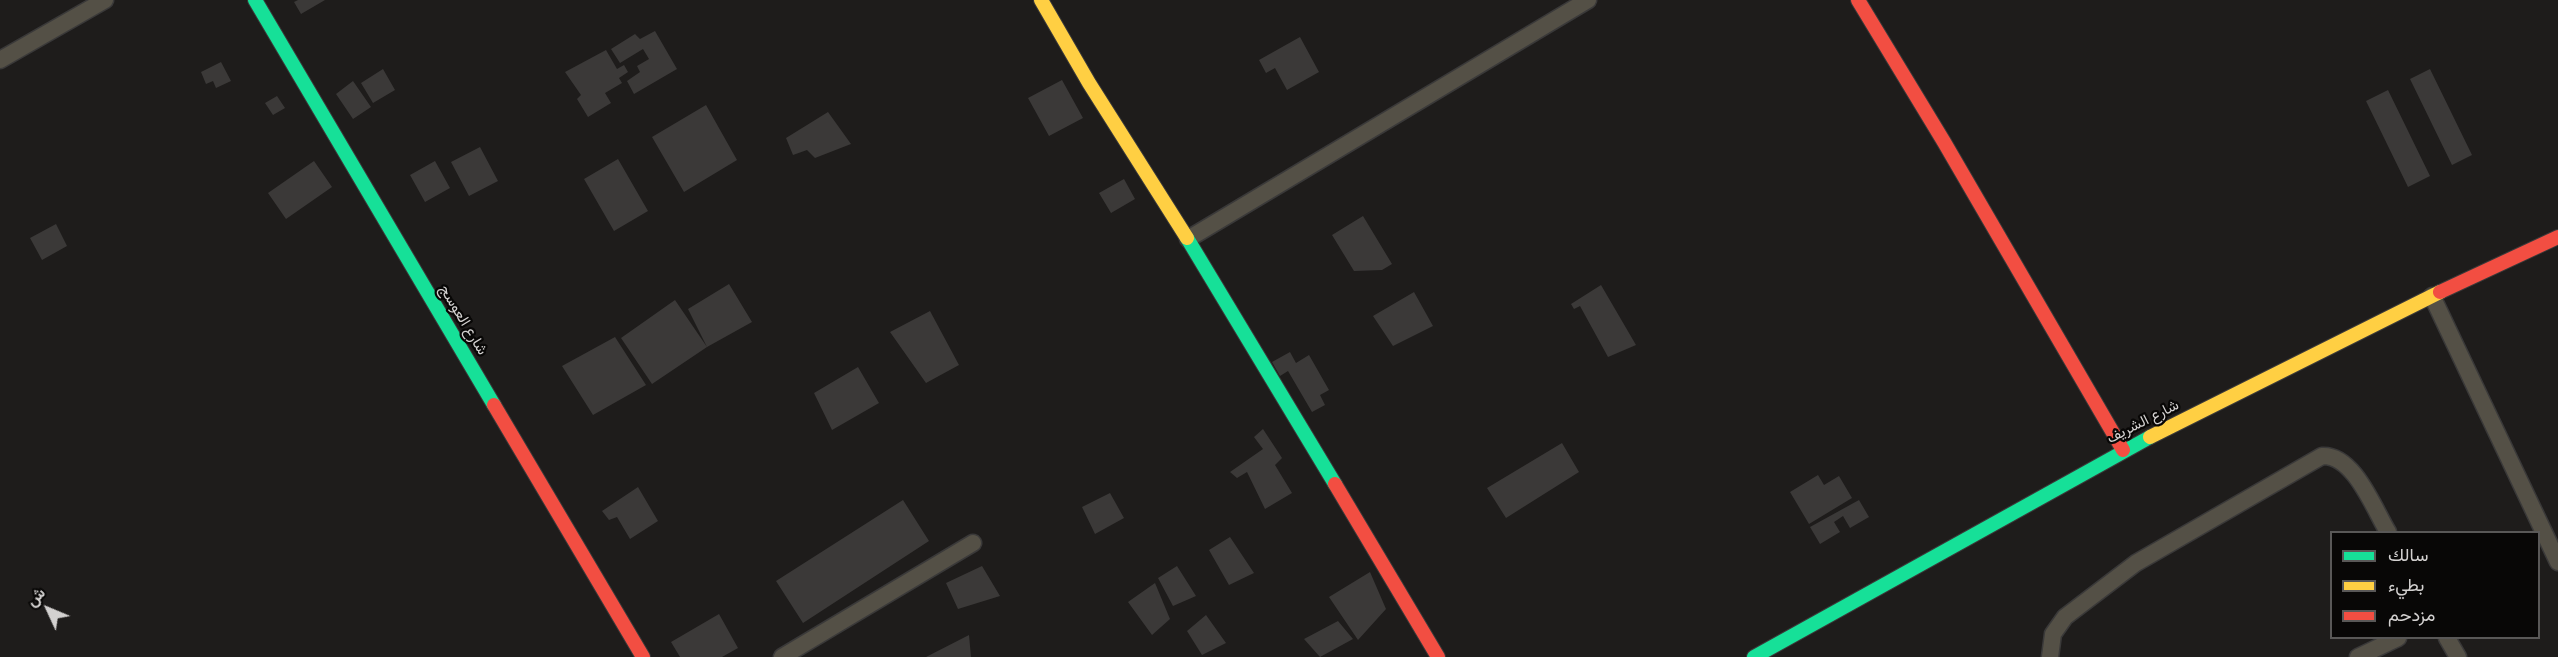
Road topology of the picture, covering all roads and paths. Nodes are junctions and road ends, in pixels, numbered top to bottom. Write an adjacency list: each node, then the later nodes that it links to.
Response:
1 (105, 0): 6 (street)
2 (255, 0): 16 (street, شارع العوسج)
3 (1041, 0): 8 (street)
4 (1588, 0): 8 (street)
5 (1858, 0): 10 (street)
6 (0, 60)
7 (2558, 237): 9 (street, شارع الشريف)
8 (1188, 239): 18 (street)
9 (2432, 296): 10 (street, شارع الشريف); 13 (street)
10 (2123, 450): 19 (street, شارع الشريف)
11 (2387, 531): 20 (street)
12 (973, 543): 17 (street)
13 (2558, 562)
14 (2396, 639): 21 (street)
15 (2448, 639): 22 (street)
16 (643, 657)
17 (782, 657)
18 (1438, 657)
19 (1754, 657)
20 (2050, 657)
21 (2358, 657)
22 (2458, 657)

